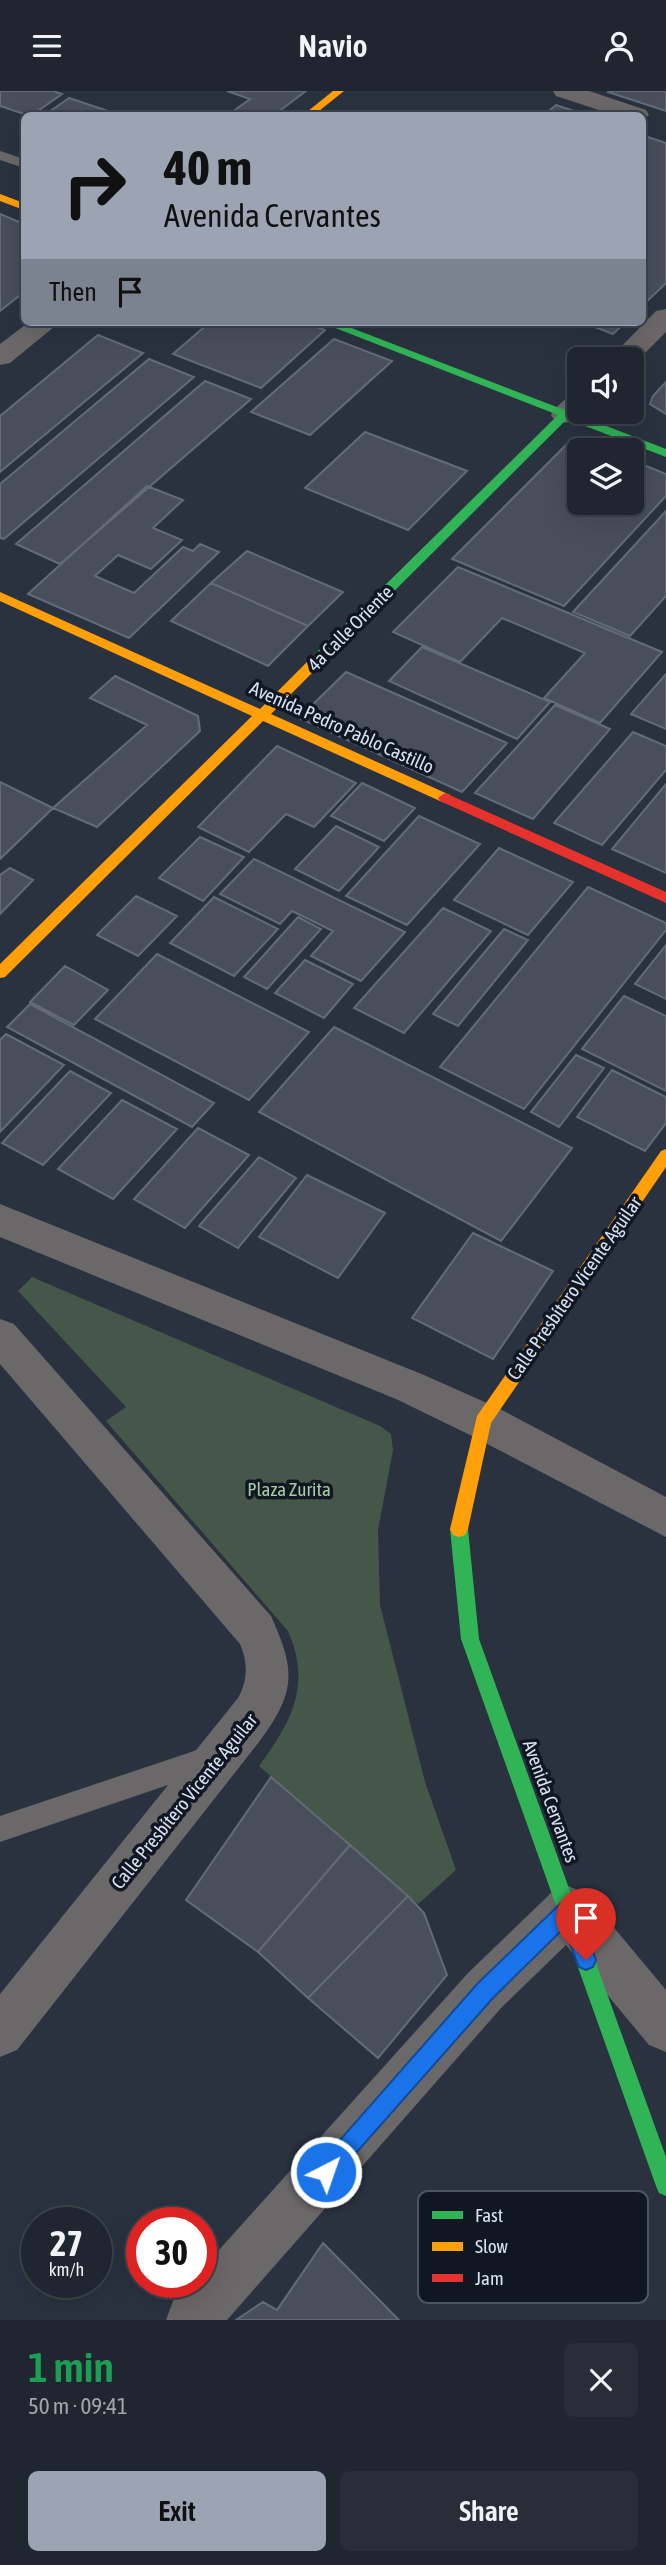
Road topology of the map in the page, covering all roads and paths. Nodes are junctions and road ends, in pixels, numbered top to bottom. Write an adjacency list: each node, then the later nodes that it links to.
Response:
1 (339, 91): 3 (main road)
2 (565, 91): 4 (street)
3 (312, 112)
4 (627, 112)
5 (0, 155): 6 (lane)
6 (21, 163)
7 (0, 197): 8 (main road)
8 (21, 206)
9 (666, 317): 12 (street)
10 (41, 326): 13 (street)
11 (337, 326): 14 (main road)
12 (635, 347)
13 (0, 357)
14 (567, 406)
15 (567, 413): 19 (main road, 4a Calle Oriente)
16 (605, 424): 17 (main road)
17 (666, 453)
18 (0, 596): 19 (main road, Avenida Pedro Pablo Castillo)
19 (263, 714): 20 (main road, Avenida Pedro Pablo Castillo); 21 (main road, 4a Calle Oriente)
20 (666, 898)
21 (0, 973)
22 (666, 1155): 25 (main road, Calle Presbítero Vicente Aguilar)
23 (0, 1220): 25 (street)
24 (0, 1336): 27 (street, Calle Presbítero Vicente Aguilar)
25 (483, 1421): 26 (street); 29 (main road, Avenida Cervantes)
26 (666, 1518)
27 (218, 1756): 28 (lane); 31 (street, Calle Presbítero Vicente Aguilar)
28 (0, 1829)
29 (568, 1910): 30 (street); 32 (main road, Avenida Cervantes); 33 (street)
30 (666, 2028)
31 (0, 2033)
32 (666, 2186)
33 (192, 2320)

